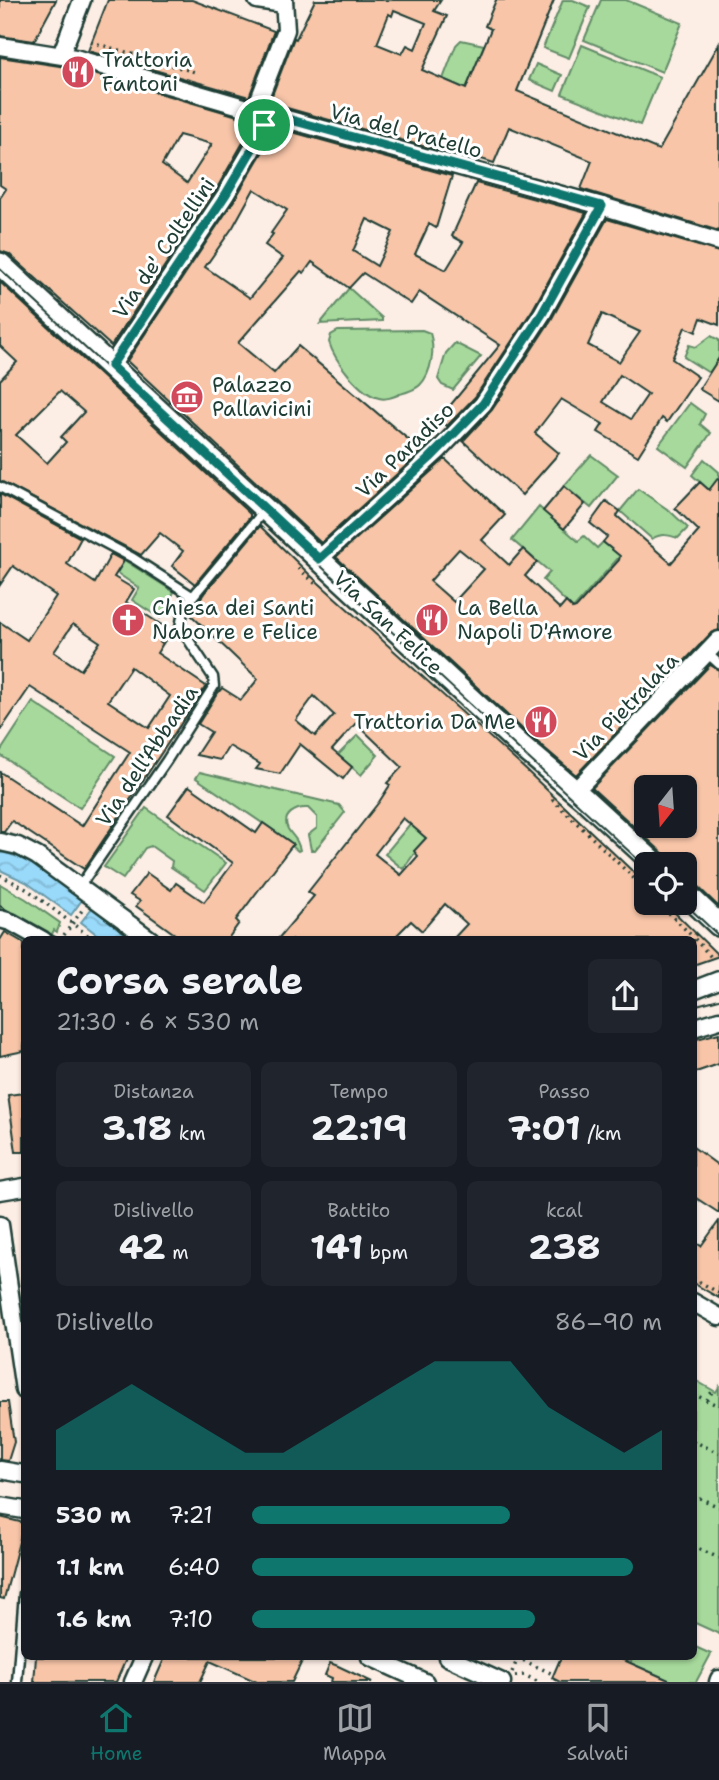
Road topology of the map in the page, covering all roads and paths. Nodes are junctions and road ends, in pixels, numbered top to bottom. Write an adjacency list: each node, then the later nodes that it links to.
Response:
1 (82, 0): 6 (street)
2 (257, 0): 3 (street)
3 (285, 0): 8 (street, Via de' Coltellini)
4 (92, 42): 7 (path)
5 (0, 46): 6 (street, Via del Pratello)
6 (61, 55): 8 (street, Via del Pratello)
7 (195, 75)
8 (265, 113): 9 (street, Via del Pratello); 12 (street, Via de' Coltellini)
9 (602, 206): 10 (street, Via del Pratello); 15 (street, Via Paradiso)
10 (719, 242)
11 (0, 264): 12 (street, Via San Felice)
12 (111, 366): 14 (street, Via San Felice)
13 (0, 487): 16 (lane)
14 (265, 509): 15 (street, Via San Felice); 16 (lane, Via dell'Abbadia)
15 (319, 559): 21 (street, Via San Felice)
16 (192, 596): 25 (lane, Via dell'Abbadia)
17 (169, 629): 19 (path)
18 (719, 640): 20 (street, Via Pietralata)
19 (160, 648)
20 (713, 658): 21 (street, Via Pietralata)
21 (575, 791): 23 (street, Via San Felice)
22 (0, 842): 25 (street)
23 (642, 852)
24 (0, 875): 29 (path)
25 (80, 886): 34 (street)
26 (697, 904): 30 (street)
27 (672, 915): 35 (path)
28 (0, 919): 32 (street)
29 (74, 920): 31 (path); 33 (path)
30 (719, 925)
31 (64, 935)
32 (36, 936)
33 (90, 936)
34 (146, 936)
35 (695, 936)
36 (697, 939): 37 (path)
37 (712, 958)
38 (719, 980): 39 (street)
39 (697, 988)
40 (719, 1020): 41 (street)
41 (697, 1027)
42 (21, 1188): 43 (street)
43 (0, 1191)
44 (0, 1225): 49 (street)
45 (697, 1280): 46 (path)
46 (719, 1293)
47 (697, 1304): 48 (street)
48 (719, 1317)
49 (21, 1369)
50 (713, 1390): 52 (path)
51 (697, 1396): 52 (path)
52 (707, 1400): 53 (path)
53 (719, 1406)
54 (697, 1443): 55 (path)
55 (719, 1452)
56 (0, 1470): 57 (street)
57 (21, 1474)
58 (697, 1498): 60 (path)
59 (0, 1506): 61 (street)
60 (719, 1507)
61 (21, 1510)
62 (697, 1548): 63 (path)
63 (719, 1558)
64 (21, 1631): 73 (lane)
65 (143, 1660): 74 (street)
66 (376, 1660): 70 (street)
67 (455, 1660): 72 (street)
68 (517, 1660): 72 (path)
69 (522, 1660): 71 (path)
70 (396, 1669): 75 (street)
71 (553, 1674)
72 (506, 1678)
73 (17, 1682)
74 (133, 1682)
75 (425, 1682)

